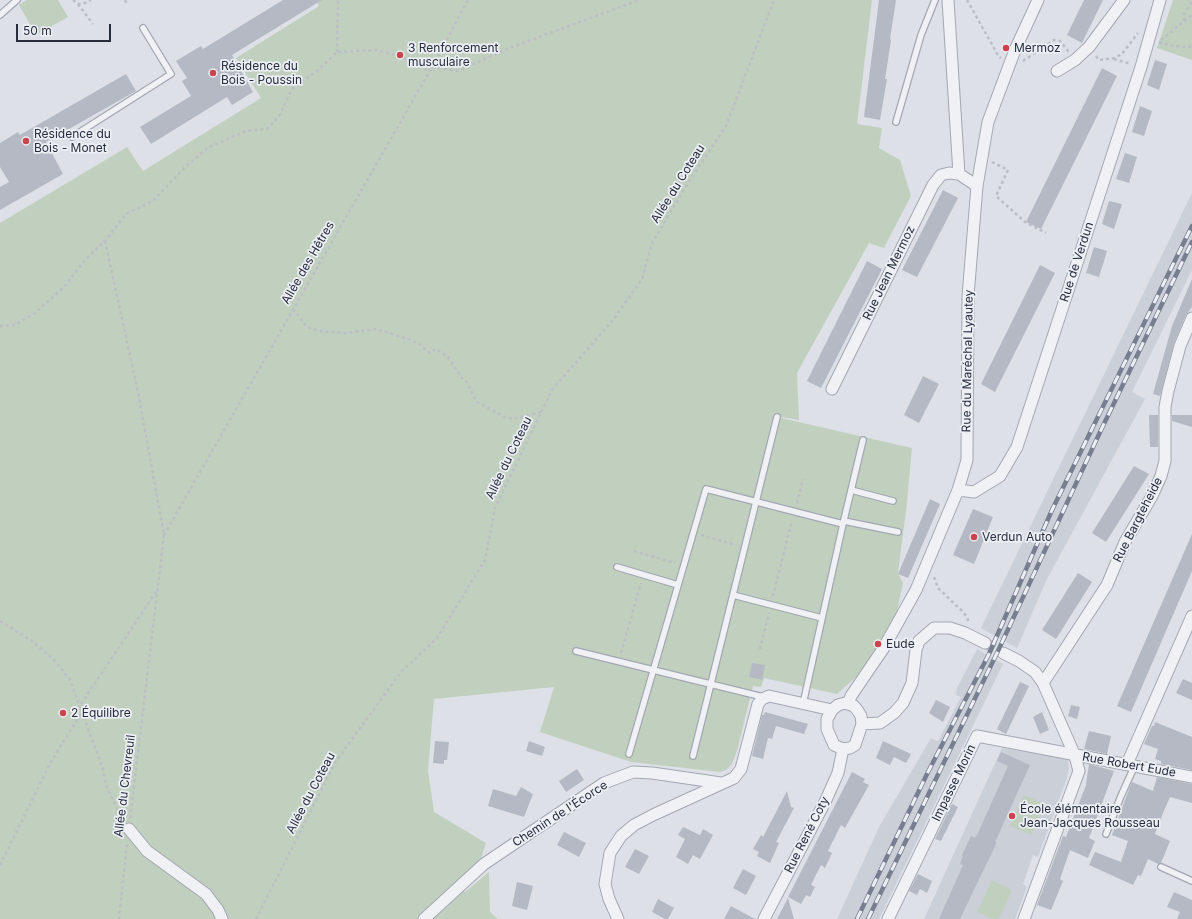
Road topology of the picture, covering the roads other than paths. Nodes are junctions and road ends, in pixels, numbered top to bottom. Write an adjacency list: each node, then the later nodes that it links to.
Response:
1 (17, 0): 7 (lane)
2 (935, 0): 10 (lane)
3 (948, 0): 12 (street)
4 (1038, 0): 13 (street, Rue du Maréchal Lyautey)
5 (1124, 0): 9 (street)
6 (1160, 0): 19 (street, Rue de Verdun)
7 (0, 15)
8 (143, 28): 11 (lane)
9 (1057, 71)
10 (896, 122)
11 (72, 137)
12 (959, 174): 13 (street); 15 (street, Rue Jean Mermoz)
13 (978, 186): 19 (street, Rue du Maréchal Lyautey)
14 (1192, 318): 33 (street, Rue Bargteheide)
15 (832, 389)
16 (777, 418): 21 (lane)
17 (863, 440): 18 (lane)
18 (851, 490): 20 (lane); 22 (lane)
19 (958, 490): 37 (street, Rue du Maréchal Lyautey)
20 (893, 501)
21 (756, 502): 22 (lane); 25 (lane); 26 (lane)
22 (844, 522): 23 (lane); 28 (lane)
23 (898, 532)
24 (617, 567): 25 (lane)
25 (678, 585): 32 (lane)
26 (733, 595): 28 (lane); 34 (lane)
27 (1192, 616): 44 (street)
28 (822, 618): 36 (lane)
29 (985, 643): 39 (street)
30 (576, 651): 32 (lane)
31 (1004, 653): 33 (street, Rue Robert Eude)
32 (654, 670): 34 (lane); 41 (lane)
33 (1043, 683): 43 (street, Rue Robert Eude)
34 (711, 684): 35 (lane); 42 (lane)
35 (766, 698): 36 (street); 46 (street)
36 (803, 704): 38 (street)
37 (848, 704): 38 (street); 39 (street)
38 (832, 710): 40 (street)
39 (862, 724): 40 (street)
40 (843, 749): 54 (street, Rue René Coty)
41 (630, 754)
42 (693, 756)
43 (1075, 756): 44 (street, Rue Robert Eude); 55 (street, Impasse Morin); 56 (street)
44 (1131, 764): 45 (street, Rue Robert Eude); 48 (lane)
45 (1192, 777)
46 (721, 783): 52 (street, Chemin de l'Écorce); 53 (street)
47 (129, 829): 51 (street)
48 (1106, 834)
49 (1161, 867): 50 (lane)
50 (1192, 881)
51 (222, 919)
52 (424, 919)
53 (618, 919)
54 (764, 919)
55 (888, 919)
56 (1024, 919)

